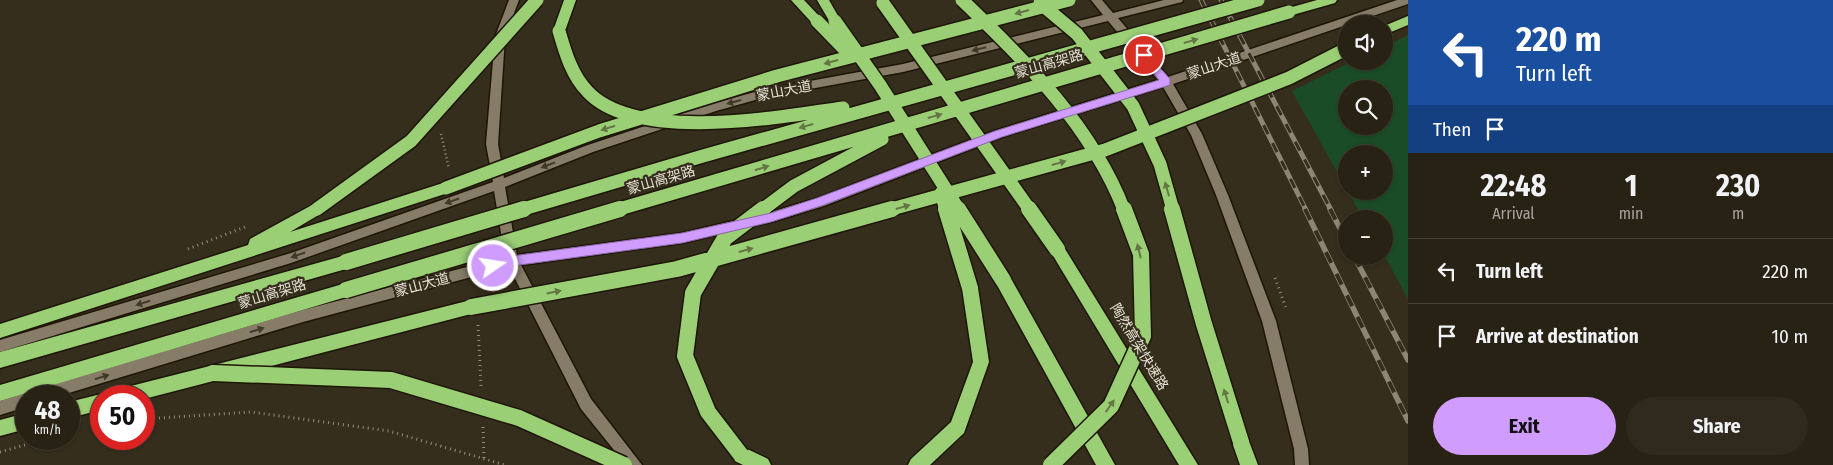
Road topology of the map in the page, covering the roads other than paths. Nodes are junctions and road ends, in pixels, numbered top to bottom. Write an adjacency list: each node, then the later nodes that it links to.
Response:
1 (514, 0): 26 (main road)
2 (537, 0): 27 (highway, bridge)
3 (570, 0): 23 (highway, bridge)
4 (797, 0): 22 (highway, bridge)
5 (823, 0): 22 (highway, bridge)
6 (962, 0): 44 (highway, one-way to 6, bridge)
7 (1037, 0): 47 (highway, one-way to 7, bridge)
8 (1069, 0): 27 (highway, one-way to 27, bridge)
9 (1096, 0): 17 (main road)
10 (1178, 0): 17 (main road, 蒙山大道)
11 (1258, 0): 23 (highway, 蒙山高架路, bridge)
12 (1331, 0): 24 (highway, 蒙山高架路, one-way to 12, bridge)
13 (1380, 0): 16 (main road)
14 (1408, 0): 16 (main road, 蒙山大道)
15 (882, 1): 46 (highway, 陶然高架快速路, bridge)
16 (1392, 5): 21 (main road, 蒙山大道)
17 (1111, 15): 21 (main road); 26 (main road, 蒙山大道, one-way to 26)
18 (1408, 20): 19 (highway)
19 (1393, 27)
20 (1338, 53): 32 (highway, one-way to 20, bridge)
21 (1166, 82): 28 (main road, 蒙山大道); 48 (main road)
22 (880, 85): 25 (highway, bridge)
23 (904, 99): 31 (highway, 蒙山高架路, one-way to 31, bridge)
24 (914, 122): 35 (highway, 蒙山高架路, one-way to 24, bridge); 42 (highway, bridge)
25 (935, 174): 43 (highway, bridge); 45 (highway, bridge)
26 (498, 185): 28 (main road); 30 (main road, 蒙山大道, one-way to 30)
27 (227, 260): 29 (highway)
28 (512, 261): 33 (main road, 蒙山大道, one-way to 28); 41 (main road)
29 (0, 331)
30 (0, 346)
31 (0, 360)
32 (213, 373): 34 (highway); 40 (highway, bridge)
33 (74, 385)
34 (155, 388)
35 (0, 393)
36 (15, 403): 37 (main road)
37 (0, 408)
38 (15, 424): 39 (highway)
39 (0, 428)
40 (624, 465)
41 (635, 465)
42 (762, 465)
43 (918, 465)
44 (1051, 465)
45 (1106, 465)
46 (1189, 465)
47 (1249, 465)
48 (1302, 465)

